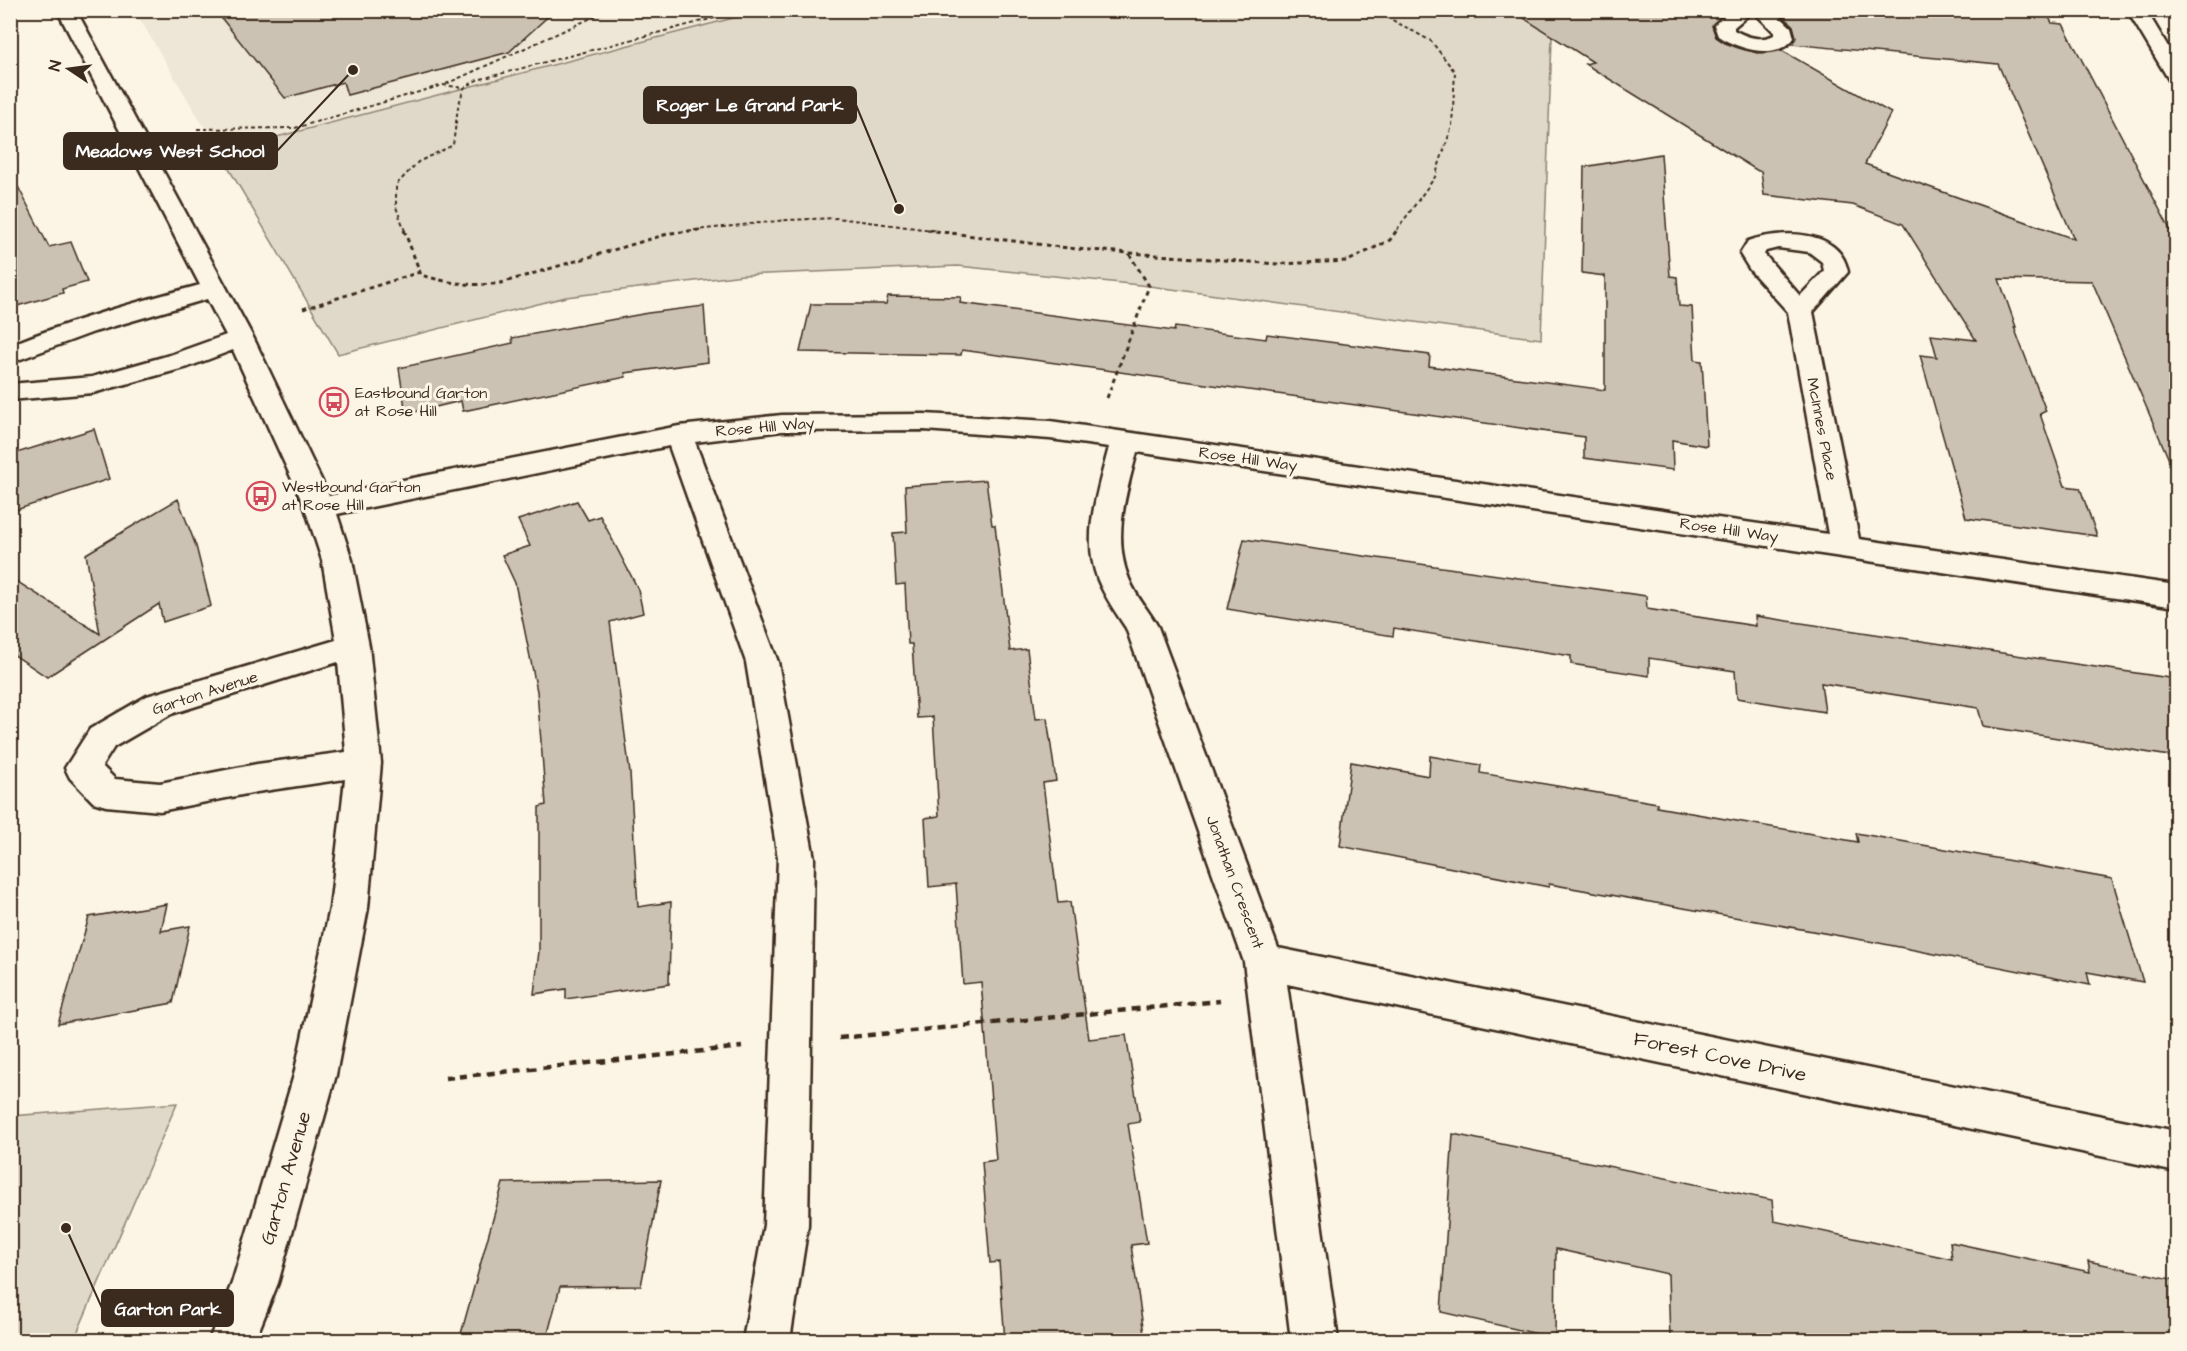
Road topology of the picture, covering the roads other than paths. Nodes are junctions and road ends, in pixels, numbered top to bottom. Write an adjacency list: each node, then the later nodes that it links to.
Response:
1 (66, 10): 6 (street, Garton Avenue)
2 (1744, 10): 3 (street)
3 (1761, 10)
4 (2136, 10): 5 (street)
5 (2176, 76)
6 (214, 289): 8 (street, Garton Avenue); 9 (street)
7 (1800, 311): 14 (street, McInnes Place)
8 (241, 339): 10 (street); 13 (street, Garton Avenue)
9 (10, 355)
10 (10, 392)
11 (679, 435): 12 (street, Rose Hill Way); 13 (street, Rose Hill Way); 21 (street)
12 (1125, 442): 14 (street, Rose Hill Way); 18 (street, Jonathan Crescent)
13 (320, 507): 16 (street, Garton Avenue)
14 (1845, 547): 15 (street, Rose Hill Way)
15 (2176, 596)
16 (353, 646): 17 (street, Garton Avenue); 17 (street, Garton Avenue)
17 (364, 763): 20 (street, Garton Avenue)
18 (1266, 980): 19 (street, Forest Cove Drive); 22 (street, Jonathan Crescent)
19 (2176, 1152)
20 (232, 1341)
21 (767, 1341)
22 (1314, 1341)

